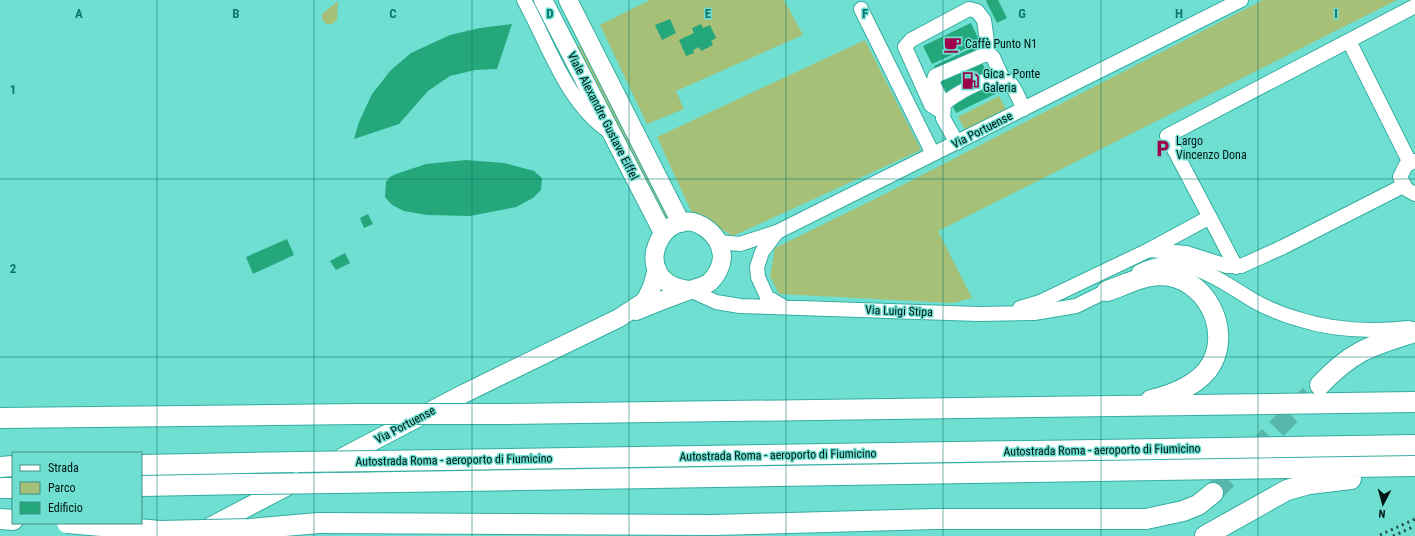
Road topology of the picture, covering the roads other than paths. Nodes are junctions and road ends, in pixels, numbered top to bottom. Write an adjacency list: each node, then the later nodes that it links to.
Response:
1 (524, 0): 13 (street)
2 (543, 0): 13 (main road, Viale Alexandre Gustave Eiffel)
3 (568, 0): 20 (main road, Viale Alexandre Gustave Eiffel)
4 (1241, 0): 12 (street, Via Portuense)
5 (978, 6): 9 (street); 11 (street)
6 (1415, 6): 8 (street)
7 (860, 9): 15 (street)
8 (1349, 41): 16 (street); 19 (street)
9 (989, 55): 10 (street); 11 (street)
10 (1002, 77): 11 (street); 12 (street)
11 (943, 108): 14 (street)
12 (1024, 109): 14 (street, Via Portuense)
13 (612, 133): 22 (main road, Viale Alexandre Gustave Eiffel)
14 (957, 143): 15 (street, Via Portuense)
15 (933, 154): 21 (street, Via Portuense)
16 (1412, 162): 17 (street)
17 (1403, 186): 18 (street); 25 (street)
18 (1415, 194)
19 (1210, 217): 24 (street); 25 (street)
20 (681, 223): 22 (main road); 23 (main road)
21 (777, 232): 23 (street, Via Portuense); 29 (street)
22 (663, 233): 26 (main road, Via Portuense)
23 (719, 242): 27 (main road, Via Portuense)
24 (1149, 250): 25 (street); 30 (street)
25 (1236, 267)
26 (657, 269): 27 (main road); 31 (main road, Via Portuense)
27 (690, 290): 29 (street, Via Luigi Stipa); 31 (main road, Via Portuense)
28 (1107, 291): 30 (street, Via Luigi Stipa); 32 (street, Via Luigi Stipa); 37 (highway)
29 (787, 308): 30 (street, Via Luigi Stipa)
30 (978, 314)
31 (619, 318): 55 (main road, Via Portuense)
32 (1415, 327)
33 (1415, 332): 34 (highway)
34 (1320, 385)
35 (1415, 402): 36 (highway)
36 (1337, 403): 37 (highway); 39 (highway)
37 (1120, 406): 40 (highway, bridge)
38 (0, 412): 40 (highway)
39 (1415, 412)
40 (141, 416): 41 (highway)
41 (0, 418)
42 (1415, 445): 43 (highway, Autostrada Roma - aeroporto di Fiumicino, bridge)
43 (142, 465)
44 (12, 466): 46 (highway)
45 (1411, 466): 47 (highway, Autostrada Roma - aeroporto di Fiumicino, bridge); 57 (highway)
46 (0, 467)
47 (142, 486)
48 (0, 488): 49 (highway)
49 (12, 488)
50 (1213, 493): 53 (highway)
51 (0, 519): 52 (highway)
52 (12, 520)
53 (451, 523): 54 (highway, bridge); 56 (highway)
54 (79, 524)
55 (193, 536)
56 (530, 536)
57 (1205, 536)

